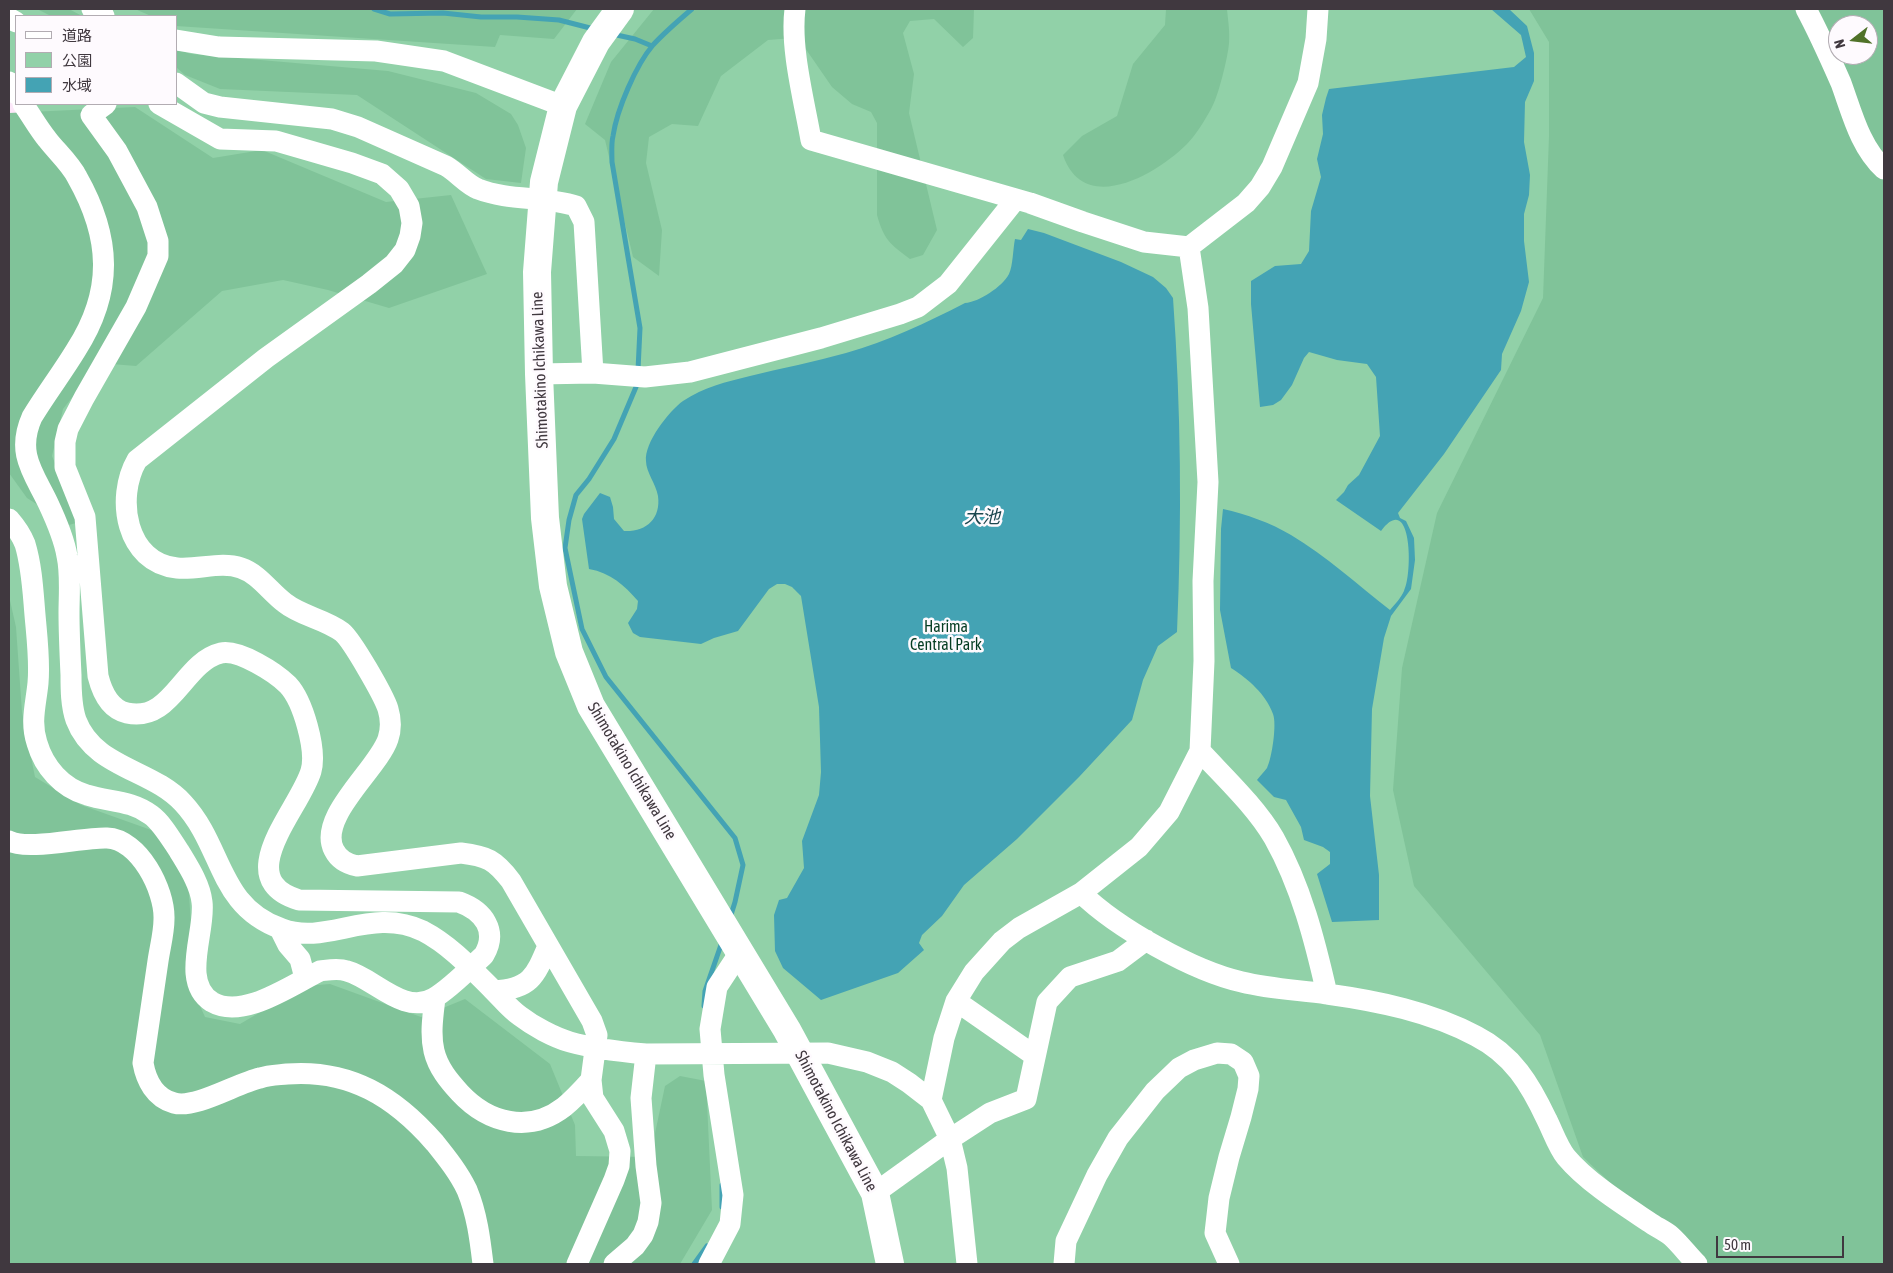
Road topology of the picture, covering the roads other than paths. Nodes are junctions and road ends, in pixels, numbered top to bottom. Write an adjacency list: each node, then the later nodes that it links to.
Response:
1 (620, 9): 9 (main road, Shimotakino Ichikawa Line)
2 (795, 9): 12 (street)
3 (1318, 9): 13 (street)
4 (1806, 9): 11 (street)
5 (178, 40): 9 (street)
6 (178, 84): 14 (street)
7 (24, 105): 20 (street)
8 (161, 105): 22 (street)
9 (563, 106): 15 (main road, Shimotakino Ichikawa Line)
10 (91, 108): 27 (street)
11 (1884, 169)
12 (1015, 200): 13 (street); 14 (street)
13 (1189, 247): 17 (street)
14 (593, 373): 15 (street)
15 (539, 374): 23 (main road, Shimotakino Ichikawa Line)
16 (9, 519): 24 (street)
17 (1200, 751): 19 (street); 26 (street)
18 (9, 841): 35 (street)
19 (1081, 893): 21 (street); 28 (street)
20 (280, 929): 24 (street); 25 (street)
21 (1146, 940): 26 (street); 30 (street)
22 (548, 946): 25 (street); 31 (street)
23 (740, 952): 34 (main road, Shimotakino Ichikawa Line); 38 (street)
24 (305, 978): 27 (street)
25 (494, 991): 29 (street)
26 (1327, 994): 43 (street)
27 (435, 998): 31 (street)
28 (956, 1001): 30 (street); 32 (street)
29 (646, 1054): 32 (street); 37 (street)
30 (1035, 1056): 33 (street)
31 (591, 1080): 36 (street)
32 (932, 1100): 33 (street)
33 (950, 1139): 34 (street); 40 (street)
34 (876, 1193): 39 (main road, Shimotakino Ichikawa Line)
35 (483, 1264)
36 (577, 1264)
37 (614, 1264)
38 (709, 1264)
39 (890, 1264)
40 (967, 1264)
41 (1064, 1264): 42 (street)
42 (1228, 1264)
43 (1696, 1264)

